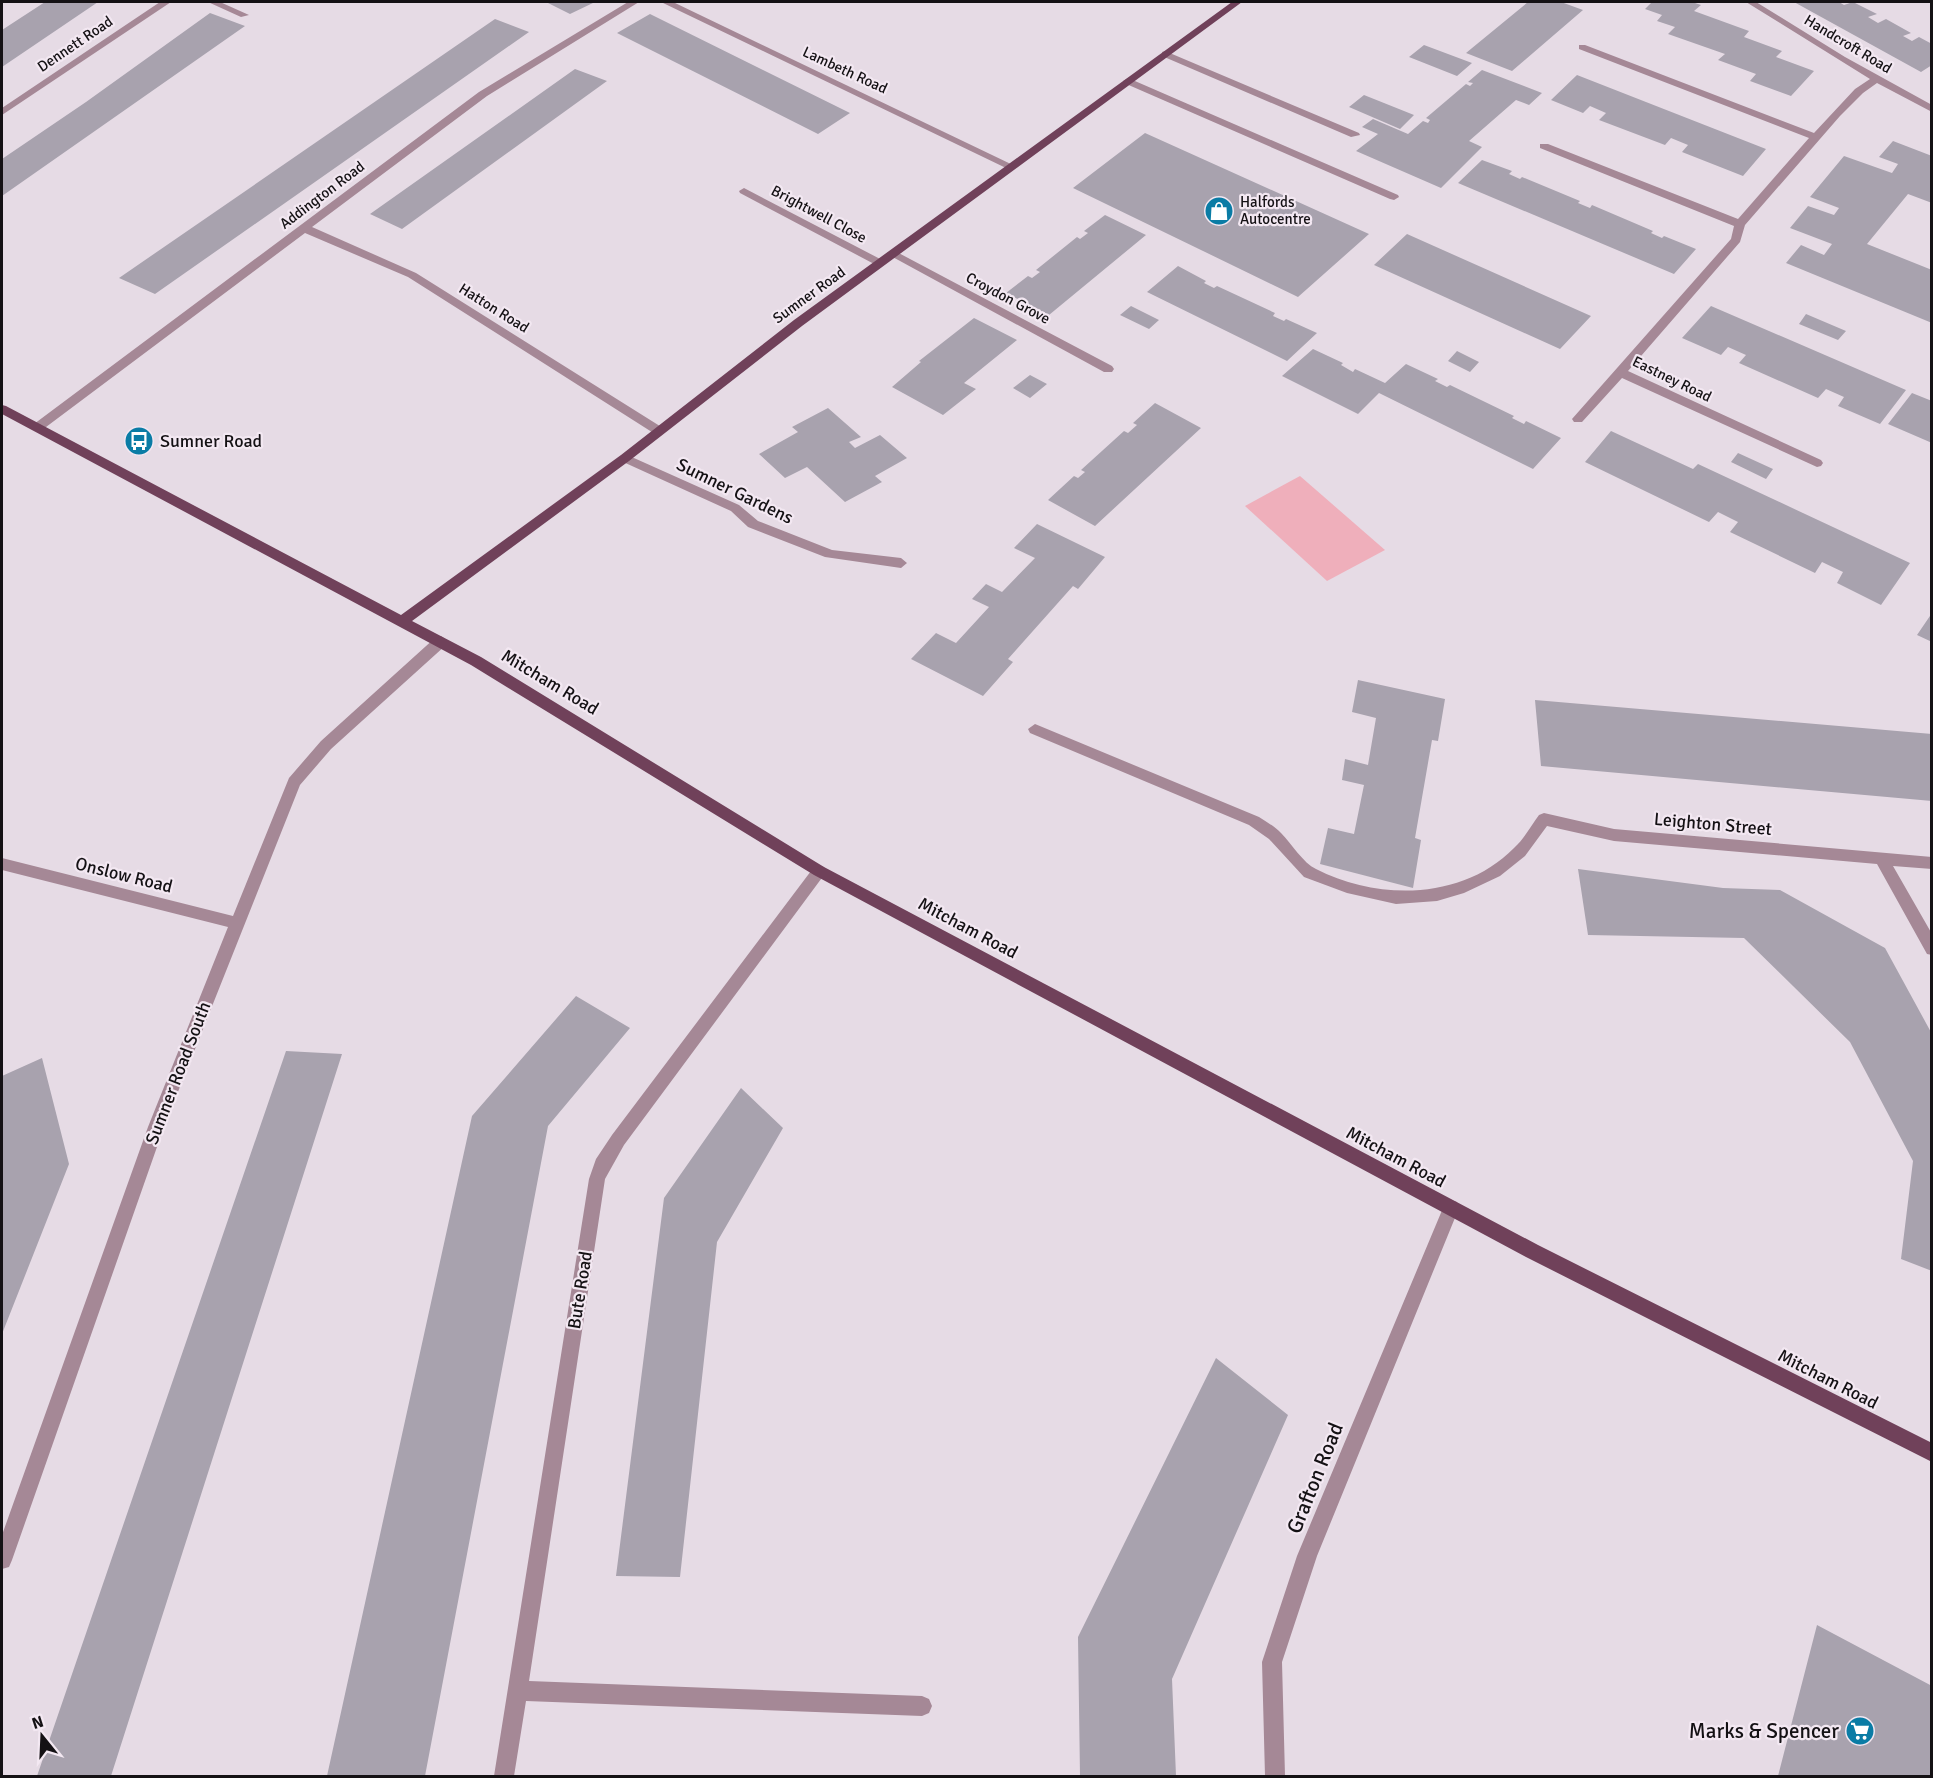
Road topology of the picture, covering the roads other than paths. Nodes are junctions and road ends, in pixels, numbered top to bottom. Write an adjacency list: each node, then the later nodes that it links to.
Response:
1 (166, 2): 13 (street, Dennett Road)
2 (213, 2): 7 (street)
3 (634, 2): 21 (street, Addington Road)
4 (666, 2): 17 (street, Lambeth Road)
5 (1237, 2): 9 (main road, Sumner Road)
6 (1750, 2): 10 (street, Handcroft Road)
7 (244, 15)
8 (1582, 47): 15 (street)
9 (1165, 54): 11 (main road, Sumner Road); 14 (street)
10 (1876, 79): 12 (street, Handcroft Road); 15 (street, Eastney Road)
11 (1128, 81): 17 (main road, Sumner Road); 19 (street)
12 (1932, 109)
13 (2, 112)
14 (1355, 135)
15 (1815, 137): 20 (street, Eastney Road)
16 (1544, 146): 20 (street)
17 (1010, 166): 22 (main road, Sumner Road)
18 (744, 191): 23 (street, Brightwell Close)
19 (1394, 197)
20 (1740, 224): 25 (street, Eastney Road)
21 (304, 228): 28 (street, Addington Road); 29 (street, Hatton Road)
22 (893, 253): 23 (main road, Sumner Road); 24 (street, Croydon Grove)
23 (880, 263): 29 (main road, Sumner Road)
24 (1108, 369)
25 (1620, 372): 27 (street); 31 (street, Eastney Road)
26 (2, 409): 28 (main road, Mitcham Road)
27 (1578, 419)
28 (38, 427): 33 (main road, Mitcham Road)
29 (659, 431): 30 (main road, Sumner Road)
30 (626, 458): 32 (street, Sumner Gardens); 33 (main road, Sumner Road)
31 (1817, 463)
32 (901, 563)
33 (403, 620): 34 (main road, Mitcham Road)
34 (441, 641): 39 (main road, Mitcham Road); 40 (street, Sumner Road South)
35 (1035, 729): 36 (street, Leighton Street)
36 (1881, 858): 37 (street, Leighton Street); 41 (street)
37 (1932, 863)
38 (2, 864): 40 (street, Onslow Road)
39 (819, 870): 42 (main road, Mitcham Road); 45 (street, Bute Road)
40 (237, 922): 44 (street, Sumner Road South)
41 (1932, 948)
42 (1451, 1208): 43 (main road, Mitcham Road); 48 (street, Grafton Road)
43 (1932, 1453)
44 (2, 1560)
45 (519, 1691): 46 (street); 47 (street, Bute Road)
46 (922, 1706)
47 (504, 1776)
48 (1275, 1776)

